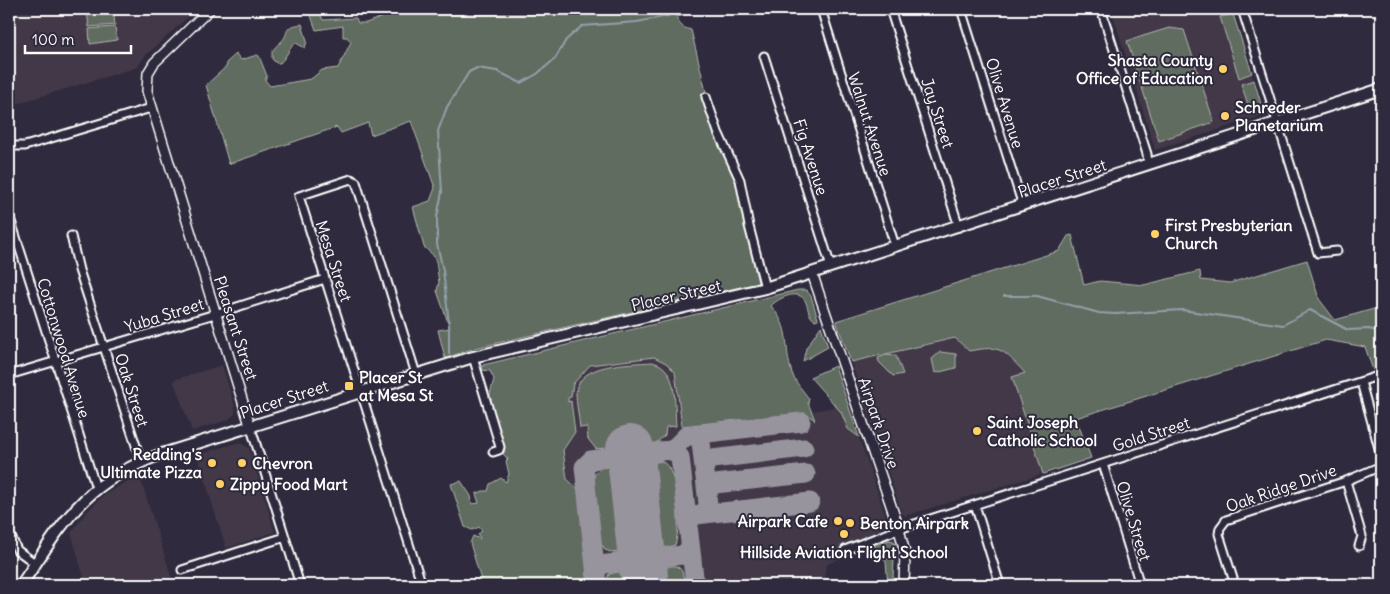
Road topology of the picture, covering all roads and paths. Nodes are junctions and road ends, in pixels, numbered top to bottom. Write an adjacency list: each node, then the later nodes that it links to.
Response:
1 (210, 9): 10 (street, Pleasant Street)
2 (821, 9): 18 (street, Walnut Avenue)
3 (890, 9): 16 (street, Jay Street)
4 (961, 9): 14 (street, Olive Avenue)
5 (1101, 9): 13 (street)
6 (1242, 9): 11 (street)
7 (764, 56): 20 (street, Fig Avenue)
8 (1381, 89): 11 (main road, Placer Street)
9 (706, 97): 23 (street)
10 (151, 108): 12 (street); 24 (street, Pleasant Street)
11 (1277, 123): 13 (main road, Placer Street); 19 (street)
12 (9, 146)
13 (1148, 165): 14 (main road, Placer Street)
14 (1023, 206): 16 (main road, Placer Street)
15 (9, 215): 27 (street, Cottonwood Avenue)
16 (959, 227): 18 (main road, Placer Street)
17 (71, 236): 25 (street, Oak Street)
18 (894, 246): 20 (main road, Placer Street)
19 (1337, 251)
20 (831, 267): 21 (main road, Placer Street)
21 (812, 273): 23 (main road, Placer Street); 42 (street, Airpark Drive)
22 (326, 279): 24 (street, Yuba Street); 28 (street, Mesa Street); 32 (street, Mesa Street)
23 (765, 288): 26 (main road, Placer Street)
24 (215, 314): 25 (street, Yuba Street); 33 (street, Pleasant Street)
25 (104, 347): 27 (street, Yuba Street); 36 (street, Oak Street)
26 (473, 357): 28 (main road, Placer Street); 34 (street)
27 (54, 361): 29 (street, Yuba Street); 40 (street, Cottonwood Avenue)
28 (416, 374): 32 (main road, Placer Street)
29 (9, 375)
30 (1381, 375): 31 (street, Gold Street)
31 (1360, 382): 35 (street); 37 (street, Gold Street)
32 (360, 390): 33 (main road, Placer Street); 51 (street, Mesa Street)
33 (250, 425): 36 (main road, Placer Street); 44 (street, Pleasant Street)
34 (493, 452)
35 (1381, 456)
36 (141, 461): 40 (main road, Placer Street)
37 (1103, 464): 41 (street, Gold Street); 54 (street, Olive Street)
38 (1381, 466): 39 (street, Oak Ridge Drive)
39 (1346, 481): 45 (street); 55 (street, Oak Ridge Drive)
40 (96, 488): 47 (main road, Placer Street)
41 (975, 505): 42 (street, Gold Street); 53 (street)
42 (899, 529): 46 (street, Gold Street); 52 (street, Airpark Drive)
43 (9, 532): 47 (street)
44 (285, 537): 48 (street); 50 (street, Pleasant Street)
45 (1359, 546)
46 (846, 550)
47 (36, 564): 49 (main road, Placer Street)
48 (182, 570)
49 (21, 585)
50 (300, 585)
51 (422, 585)
52 (904, 585)
53 (1000, 585)
54 (1140, 585)
55 (1235, 585)

